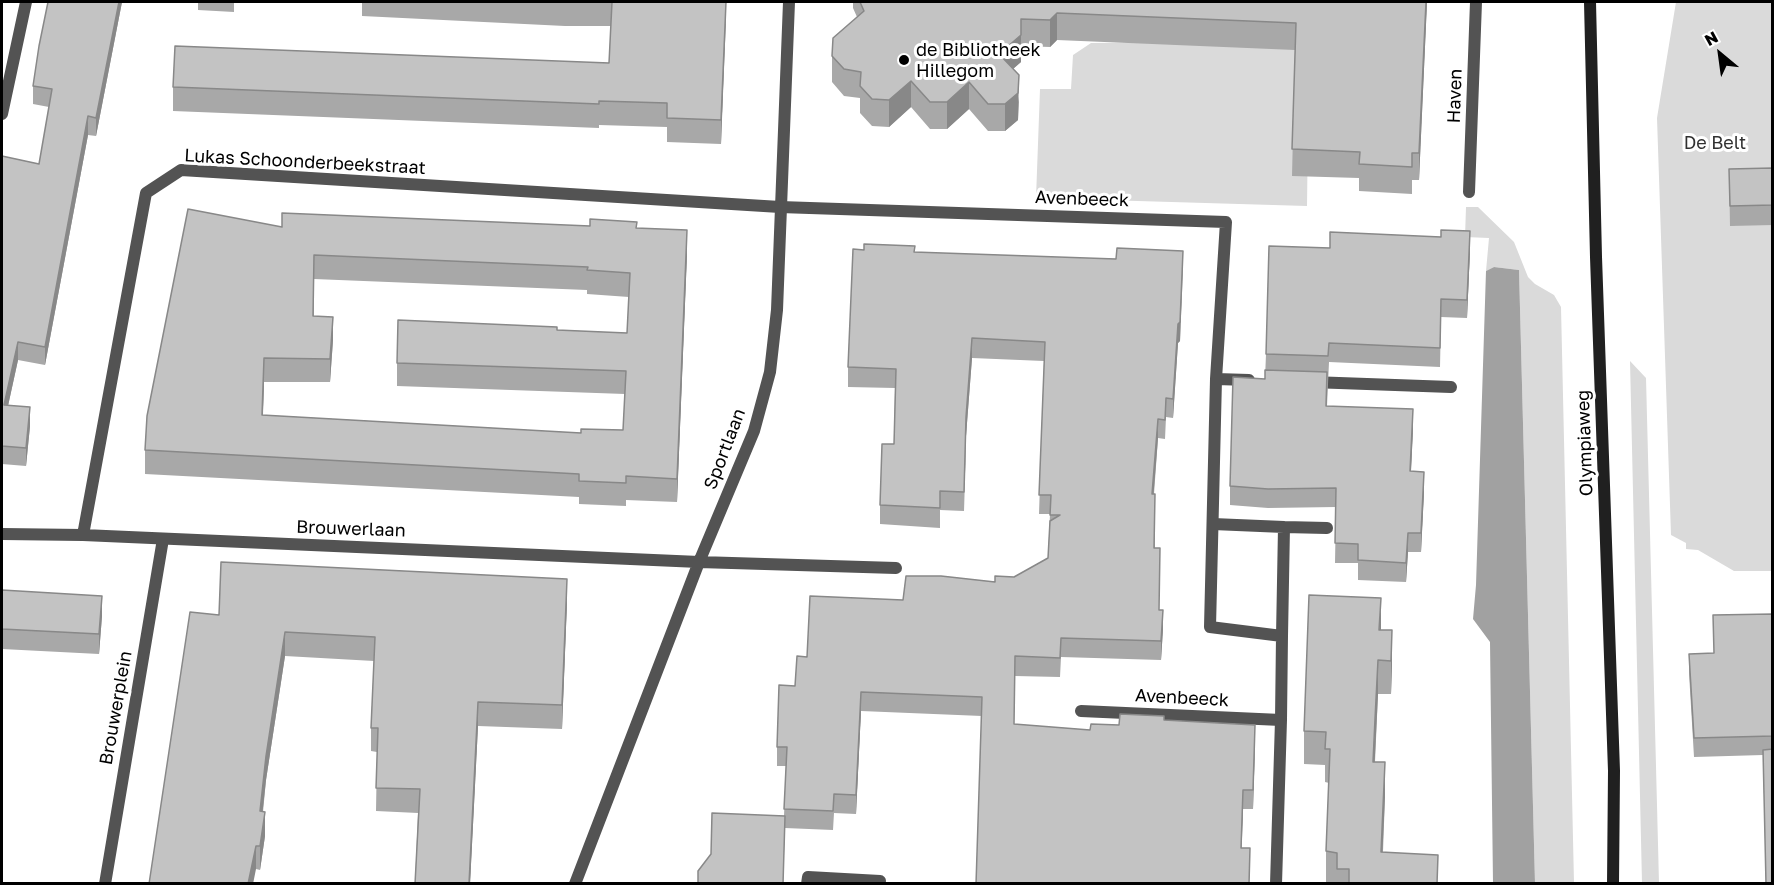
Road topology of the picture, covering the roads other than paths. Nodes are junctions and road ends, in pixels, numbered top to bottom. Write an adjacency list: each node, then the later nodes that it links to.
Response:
1 (26, 2): 5 (street)
2 (789, 2): 7 (street, Sportlaan)
3 (1476, 2): 6 (street, Haven)
4 (1590, 2): 28 (main road, Olympiaweg)
5 (2, 114)
6 (1469, 192)
7 (780, 207): 8 (street, Avenbeeck); 16 (street, Lukas Schoonderbeekstraat); 18 (street, Sportlaan)
8 (1216, 379): 9 (street); 12 (street, Avenbeeck)
9 (1263, 381)
10 (1299, 382): 11 (street)
11 (1450, 387)
12 (1213, 524): 13 (street); 20 (street, Avenbeeck)
13 (1284, 527): 14 (street); 20 (street)
14 (1327, 528)
15 (2, 534): 16 (street, Brouwerlaan)
16 (83, 535): 17 (street, Brouwerlaan)
17 (163, 539): 18 (street, Brouwerlaan); 24 (street, Brouwerplein)
18 (699, 562): 19 (street); 25 (street, Sportlaan)
19 (896, 568)
20 (1282, 636): 22 (street)
21 (1081, 711): 22 (street, Avenbeeck)
22 (1281, 720): 27 (street)
23 (880, 880): 26 (street)
24 (105, 884)
25 (575, 884)
26 (807, 884)
27 (1276, 884)
28 (1613, 884)

